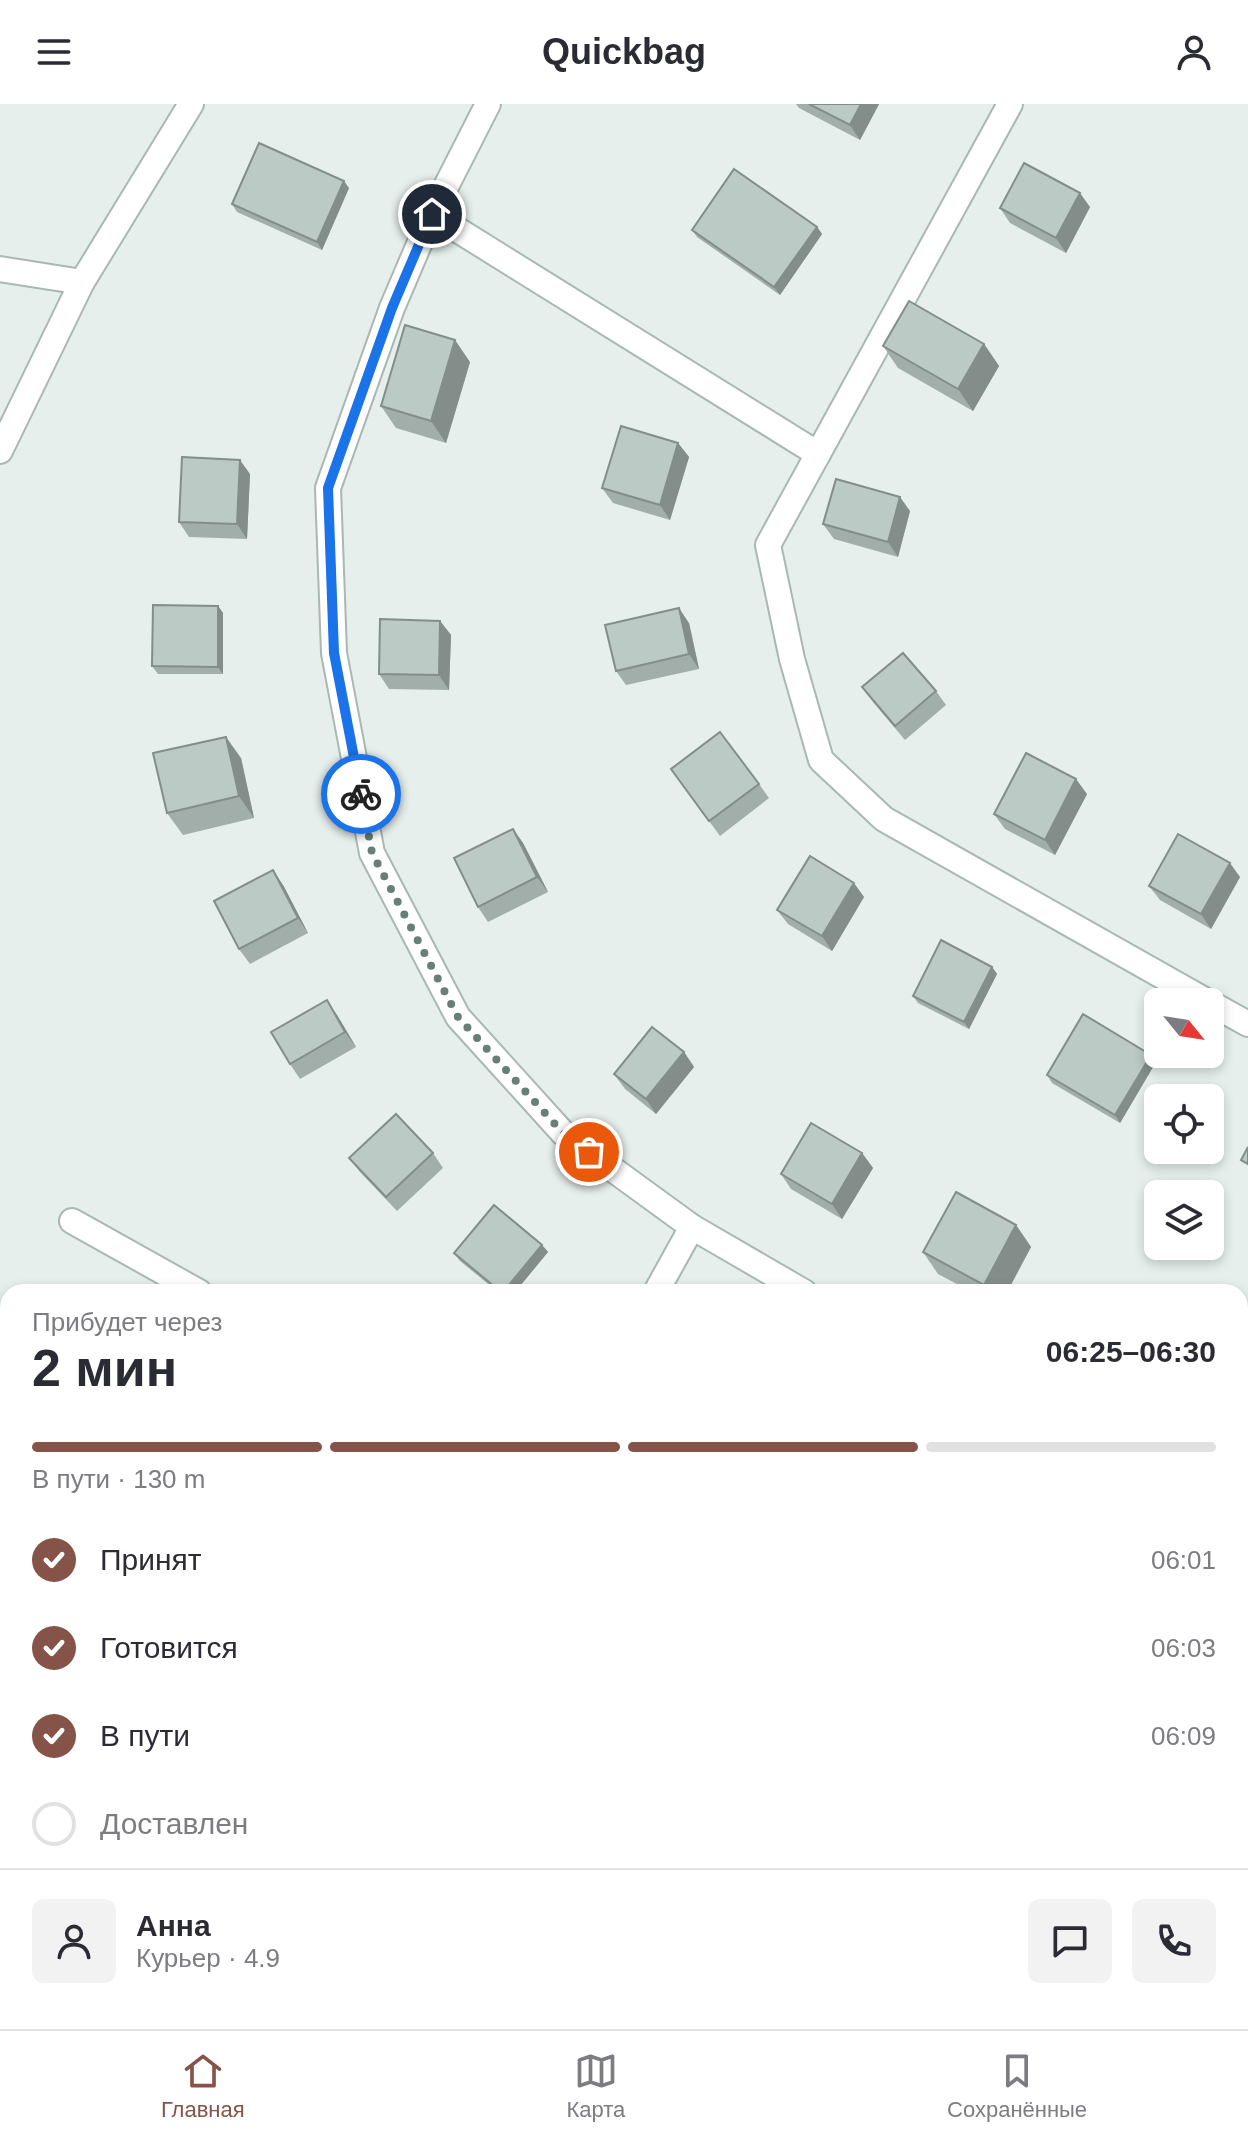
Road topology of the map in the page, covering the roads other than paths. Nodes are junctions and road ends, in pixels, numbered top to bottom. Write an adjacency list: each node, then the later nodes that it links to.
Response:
1 (191, 104): 6 (street)
2 (488, 104): 4 (street)
3 (1010, 104): 8 (street)
4 (432, 214): 8 (street); 13 (street)
5 (0, 269): 6 (street)
6 (82, 282): 7 (street)
7 (0, 451)
8 (818, 454): 9 (street)
9 (1184, 988)
10 (1224, 1010): 11 (street)
11 (1248, 1024)
12 (72, 1221): 14 (street)
13 (692, 1227): 15 (street); 16 (street)
14 (185, 1284)
15 (660, 1284)
16 (790, 1284)

